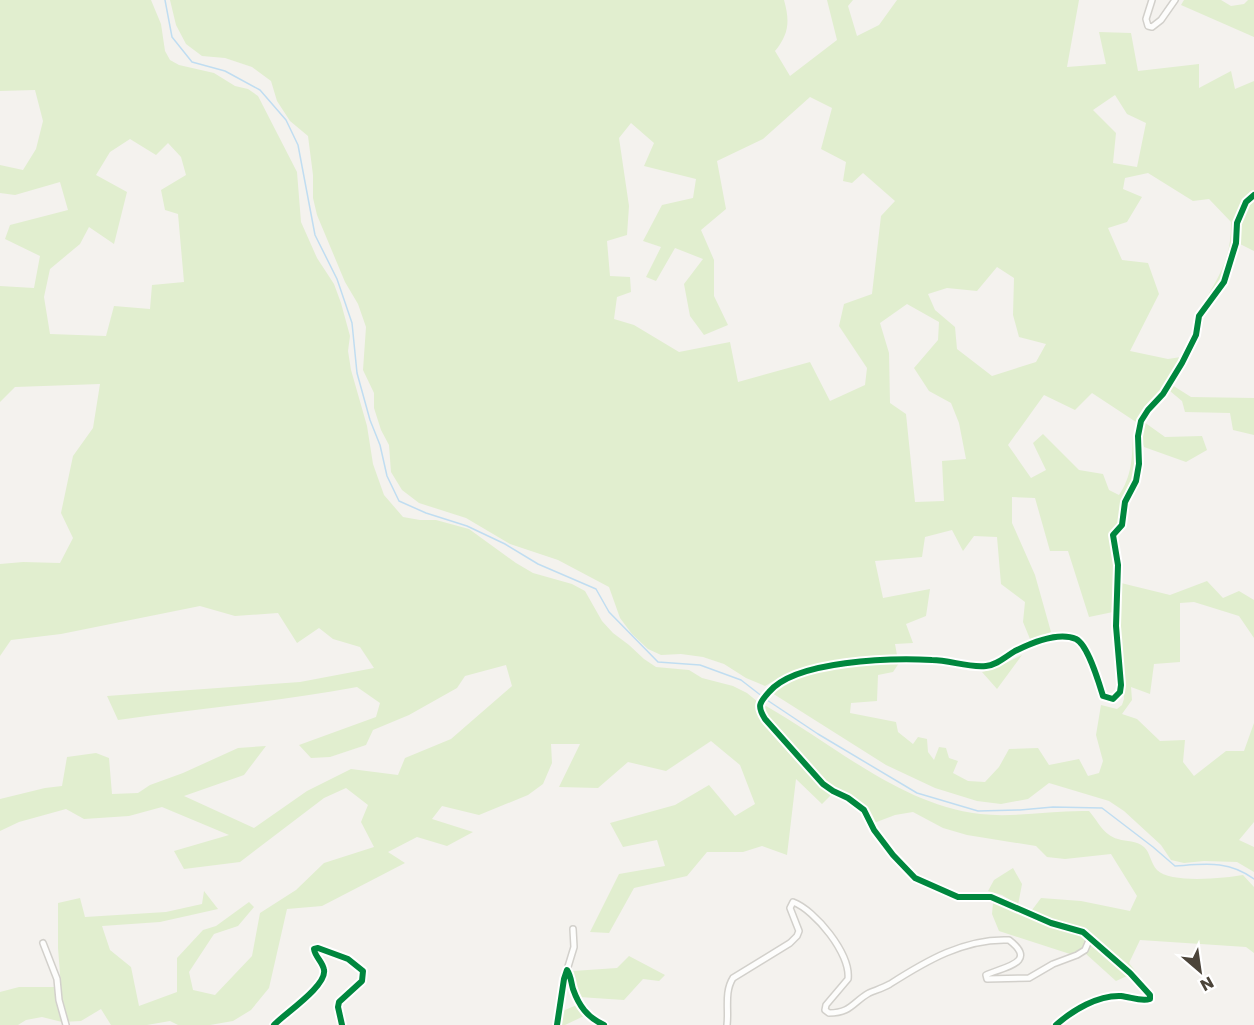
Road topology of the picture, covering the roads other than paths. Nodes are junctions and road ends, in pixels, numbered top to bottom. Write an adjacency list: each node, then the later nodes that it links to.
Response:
1 (1152, 0): 2 (street)
2 (1175, 0)
3 (1254, 195): 5 (street)
4 (573, 929): 7 (street)
5 (1090, 938): 13 (street); 14 (street)
6 (43, 943): 8 (street)
7 (567, 970): 11 (street); 12 (street)
8 (66, 1025)
9 (274, 1025): 10 (street)
10 (342, 1025)
11 (557, 1025)
12 (604, 1025)
13 (727, 1025)
14 (1056, 1025)

